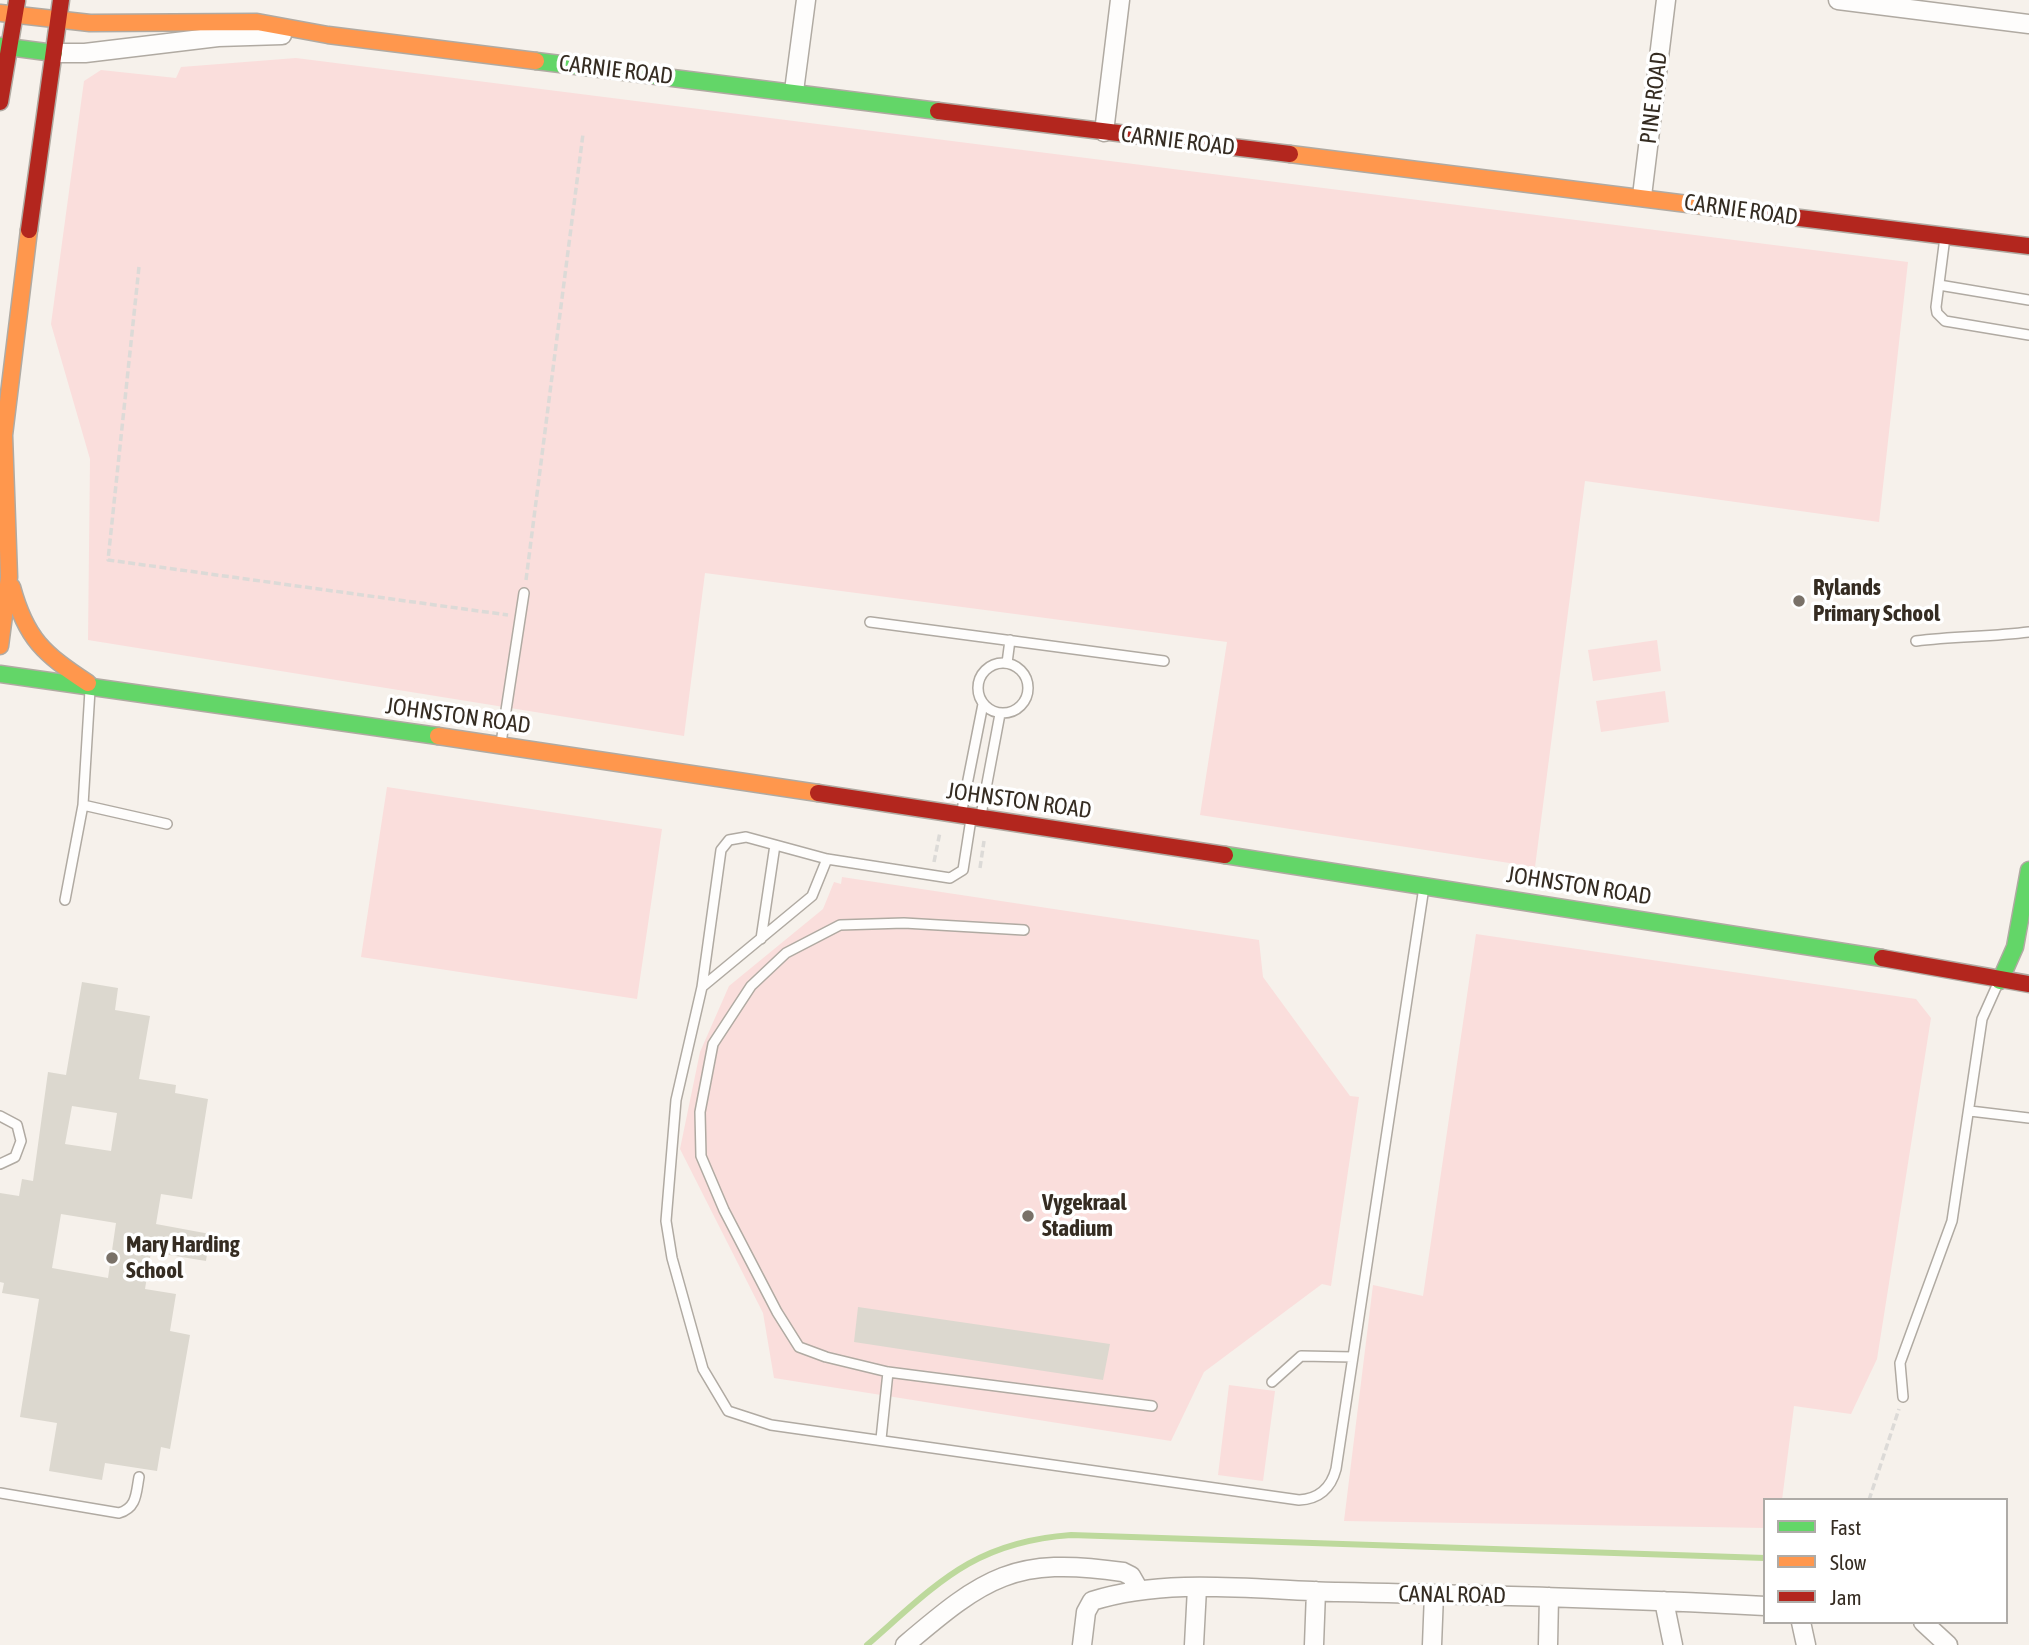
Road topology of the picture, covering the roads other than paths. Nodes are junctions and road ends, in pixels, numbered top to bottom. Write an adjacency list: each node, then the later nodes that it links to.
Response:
1 (61, 0): 7 (street)
2 (806, 0): 12 (street)
3 (1120, 0): 14 (street)
4 (1666, 0): 15 (street, PINE ROAD)
5 (1838, 0): 8 (street)
6 (11, 9): 7 (street, CARNIE ROAD); 10 (street)
7 (58, 20): 9 (street, CARNIE ROAD); 11 (street)
8 (2029, 24)
9 (328, 35): 11 (street, CARNIE ROAD); 12 (street, CARNIE ROAD)
10 (5, 46): 11 (street, CARNIE ROAD); 13 (street)
11 (54, 54): 21 (street)
12 (794, 91): 14 (street, CARNIE ROAD)
13 (0, 102)
14 (1104, 132): 15 (street, CARNIE ROAD)
15 (1642, 196): 16 (street, CARNIE ROAD)
16 (1945, 236): 17 (street, CARNIE ROAD); 18 (lane)
17 (2029, 246)
18 (1939, 285): 19 (lane); 20 (lane)
19 (2029, 300)
20 (2029, 335)
21 (9, 576): 27 (street); 31 (street)
22 (524, 593): 34 (lane)
23 (870, 622): 25 (lane)
24 (2029, 632): 26 (lane)
25 (1010, 640): 28 (lane); 29 (lane)
26 (1916, 641)
27 (0, 646)
28 (1164, 661)
29 (1007, 663): 32 (lane); 33 (lane)
30 (0, 674): 31 (street, JOHNSTON ROAD)
31 (93, 687): 34 (street, JOHNSTON ROAD); 35 (lane)
32 (983, 704): 33 (lane); 36 (lane)
33 (1000, 714): 36 (lane)
34 (501, 745): 36 (street, JOHNSTON ROAD)
35 (83, 804): 37 (lane); 42 (lane)
36 (971, 817): 39 (lane); 41 (street, JOHNSTON ROAD)
37 (167, 824)
38 (775, 845): 39 (lane); 44 (lane); 47 (lane)
39 (827, 859): 44 (lane)
40 (2029, 870): 45 (street)
41 (1424, 885): 45 (street, JOHNSTON ROAD); 52 (lane)
42 (65, 900)
43 (1024, 930): 53 (lane)
44 (761, 939): 47 (lane)
45 (2000, 981): 46 (street, JOHNSTON ROAD); 48 (lane)
46 (2029, 984)
47 (702, 987): 57 (lane)
48 (1970, 1111): 50 (lane); 55 (lane)
49 (0, 1116): 51 (lane)
50 (2029, 1118)
51 (0, 1164)
52 (1353, 1357): 54 (lane); 57 (lane)
53 (888, 1372): 56 (lane); 57 (lane)
54 (1272, 1382)
55 (1903, 1397)
56 (1152, 1406)
57 (881, 1439)
58 (139, 1477): 59 (lane)
59 (0, 1493)
60 (1197, 1588): 61 (street, CANAL ROAD); 62 (street, CANAL ROAD); 71 (street)
61 (1139, 1590): 69 (street); 70 (street, CANAL ROAD)
62 (1316, 1591): 63 (street, CANAL ROAD); 72 (street)
63 (1434, 1594): 64 (street, CANAL ROAD); 73 (street)
64 (1549, 1597): 65 (street, CANAL ROAD); 74 (street)
65 (1664, 1601): 66 (street, CANAL ROAD); 75 (street)
66 (1763, 1606)
67 (1801, 1624): 76 (street)
68 (1925, 1624): 77 (street)
69 (905, 1645)
70 (1082, 1645)
71 (1194, 1645)
72 (1314, 1645)
73 (1432, 1645)
74 (1548, 1645)
75 (1673, 1645)
76 (1806, 1645)
77 (1948, 1645)

